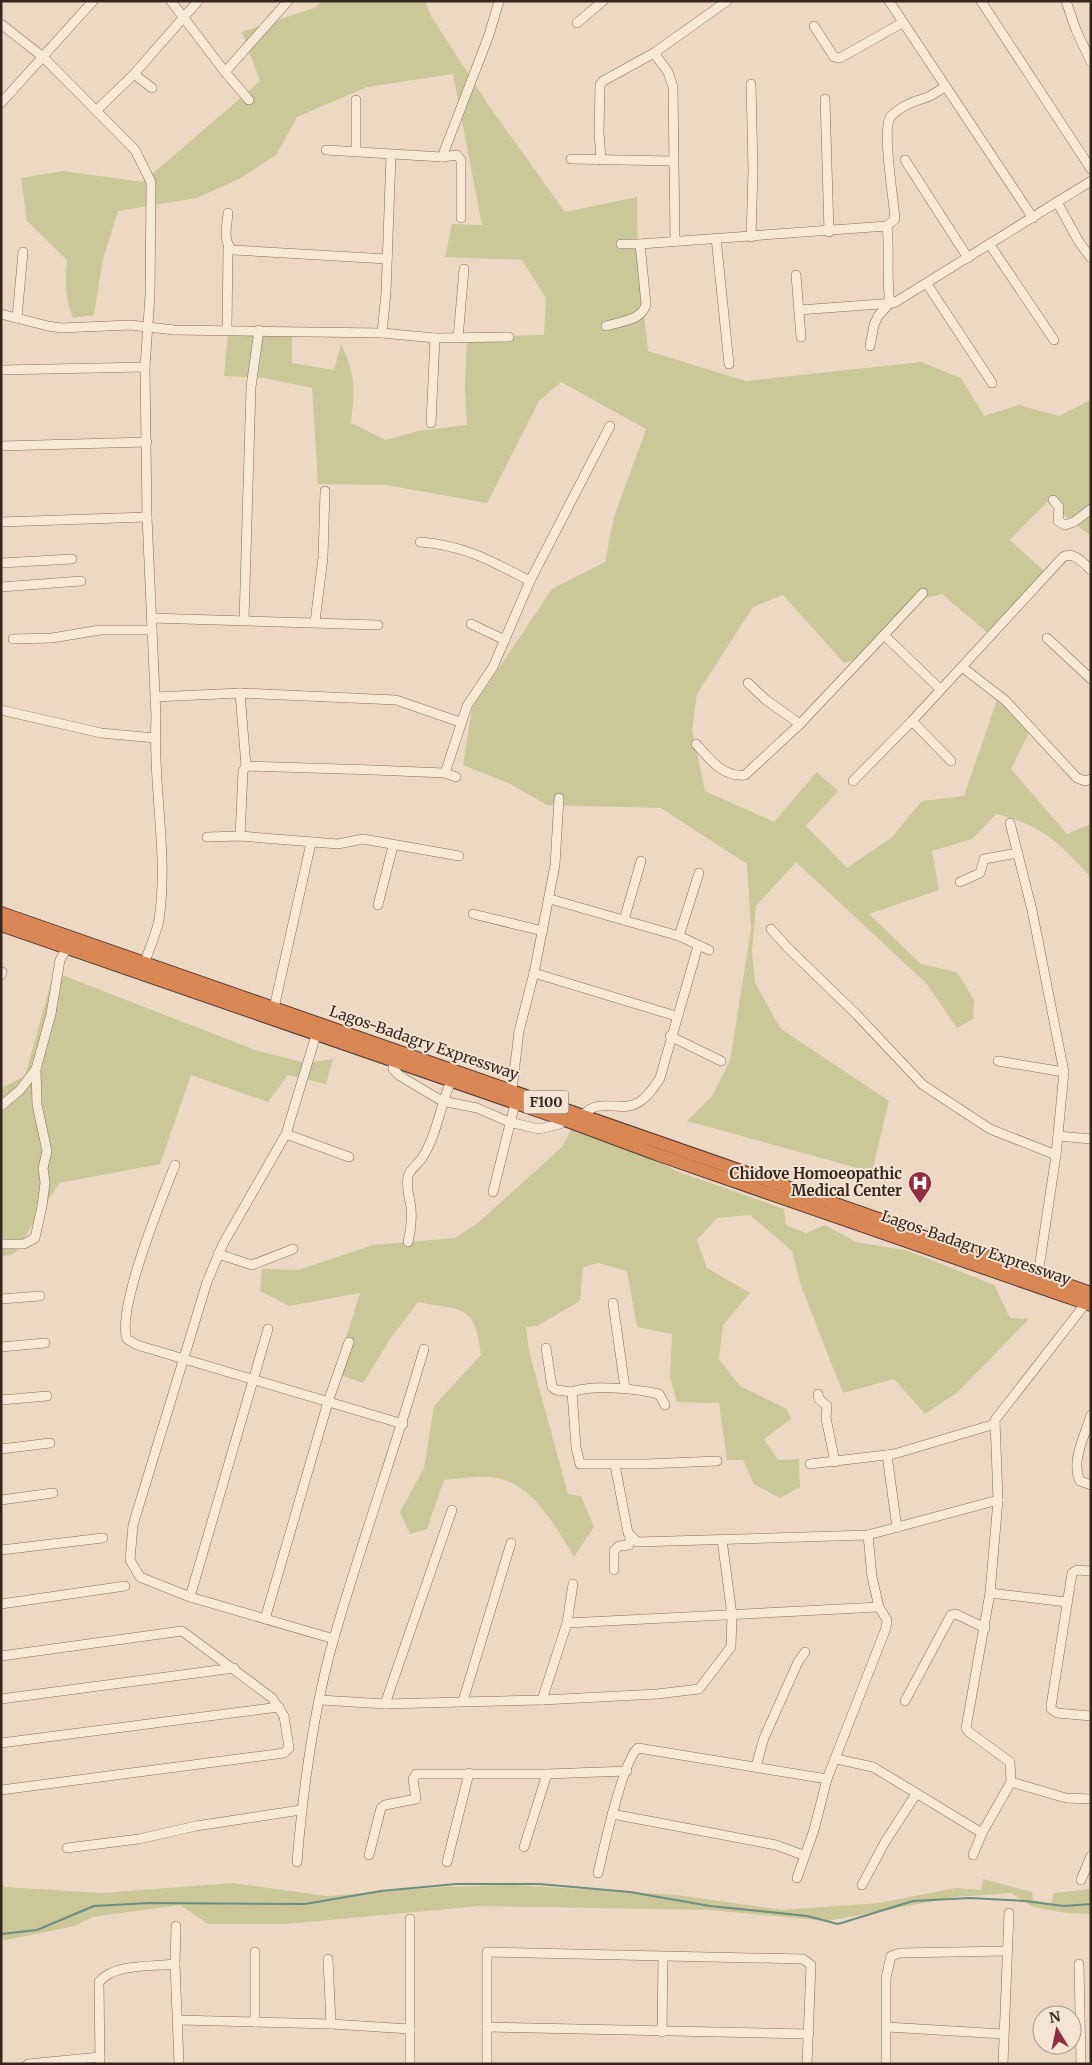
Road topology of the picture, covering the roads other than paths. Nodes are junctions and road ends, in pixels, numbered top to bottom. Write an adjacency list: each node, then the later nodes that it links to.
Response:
1 (93, 1): 17 (street)
2 (172, 1): 11 (street)
3 (198, 1): 11 (street)
4 (288, 1): 19 (street)
5 (498, 1): 32 (street)
6 (603, 1): 14 (street)
7 (727, 1): 16 (street)
8 (889, 1): 12 (street)
9 (981, 1): 37 (street)
10 (1066, 1): 18 (street)
11 (185, 16): 19 (street); 20 (street)
12 (902, 22): 15 (street); 22 (street)
13 (1, 24): 17 (street)
14 (577, 24)
15 (814, 26)
16 (654, 53): 34 (street); 36 (street)
17 (43, 57): 27 (street); 28 (street)
18 (1091, 62)
19 (225, 72): 25 (street)
20 (134, 74): 23 (street); 28 (street)
21 (751, 84): 45 (street)
22 (945, 86): 42 (street); 43 (street)
23 (152, 88)
24 (825, 99): 44 (street)
25 (249, 100)
26 (356, 100): 30 (street)
27 (1, 103)
28 (97, 110): 63 (street)
29 (326, 150): 30 (street)
30 (356, 150): 31 (street)
31 (391, 155): 32 (street); 55 (street)
32 (442, 157): 41 (street)
33 (571, 159): 34 (street)
34 (601, 160): 36 (street)
35 (904, 160): 53 (street)
36 (673, 161): 47 (street)
37 (1091, 169)
38 (1091, 181): 39 (street)
39 (1057, 202): 42 (street); 54 (street)
40 (228, 214): 51 (street)
41 (461, 218)
42 (1033, 218): 50 (street)
43 (887, 226): 44 (street); 59 (street)
44 (829, 232): 45 (street)
45 (751, 237): 46 (street)
46 (716, 238): 47 (street); 74 (street)
47 (676, 241): 49 (street)
48 (621, 244): 49 (street)
49 (640, 244): 64 (street)
50 (990, 245): 53 (street); 72 (street)
51 (228, 246): 55 (street); 65 (street)
52 (23, 252): 62 (street)
53 (968, 258): 58 (street)
54 (1091, 258)
55 (387, 259): 67 (street)
56 (464, 269): 71 (street)
57 (796, 275): 60 (street)
58 (926, 284): 59 (street); 77 (street)
59 (890, 303): 60 (street); 73 (street)
60 (799, 310): 69 (street)
61 (1, 314): 62 (street)
62 (17, 318): 63 (street)
63 (148, 326): 65 (street); 75 (street)
64 (606, 326)
65 (227, 329): 66 (street)
66 (259, 330): 67 (street); 96 (street)
67 (382, 333): 70 (street)
68 (509, 337): 71 (street)
69 (801, 337)
70 (435, 338): 71 (street); 78 (street)
71 (458, 338)
72 (1054, 340)
73 (870, 346)
74 (729, 364)
75 (146, 367): 76 (street); 80 (street)
76 (1, 370)
77 (992, 383)
78 (431, 423)
79 (610, 426): 91 (street)
80 (147, 442): 81 (street); 85 (street)
81 (1, 446)
82 (325, 491): 97 (street)
83 (1053, 500): 84 (street)
84 (1091, 509)
85 (148, 517): 86 (street); 95 (street)
86 (1, 522)
87 (420, 542): 91 (street)
88 (72, 559): 89 (street)
89 (1, 563)
90 (1091, 570): 105 (street)
91 (530, 580): 104 (street)
92 (81, 581): 93 (street)
93 (1, 587)
94 (923, 593): 101 (street)
95 (151, 618): 96 (street); 100 (street)
96 (244, 620): 97 (street)
97 (315, 622): 99 (street)
98 (471, 624): 104 (street)
99 (378, 625)
100 (152, 630): 103 (street); 110 (street)
101 (884, 635): 108 (street); 114 (street)
102 (1047, 638): 106 (street)
103 (13, 639)
104 (506, 640): 113 (street)
105 (962, 667): 108 (street); 121 (street)
106 (1091, 679)
107 (748, 683): 114 (street)
108 (940, 689): 112 (street)
109 (240, 693): 110 (street); 113 (street); 118 (street)
110 (155, 697): 115 (street)
111 (1, 710): 115 (street)
112 (912, 721): 117 (street); 122 (street)
113 (460, 722): 119 (street)
114 (800, 724): 116 (street)
115 (155, 738): 146 (street)
116 (696, 744)
117 (951, 761)
118 (246, 766): 119 (street); 125 (street)
119 (445, 773): 120 (street)
120 (456, 777)
121 (1091, 779)
122 (853, 781)
123 (559, 798): 134 (street)
124 (1010, 823): 129 (street)
125 (240, 836): 126 (street); 127 (street)
126 (206, 837)
127 (311, 843): 128 (street); 148 (street)
128 (394, 846): 130 (street); 135 (street)
129 (1018, 853): 133 (street); 156 (street)
130 (459, 856)
131 (641, 861): 138 (street)
132 (699, 873): 142 (street)
133 (960, 882)
134 (550, 899): 138 (street); 141 (street)
135 (378, 904)
136 (1, 913): 146 (highway, Lagos-Badagry Expressway / F100)
137 (472, 914): 141 (street)
138 (624, 920): 142 (street)
139 (2, 928): 144 (highway, Lagos-Badagry Expressway / F100)
140 (771, 928): 168 (street)
141 (543, 931): 147 (street)
142 (679, 936): 143 (street)
143 (698, 946): 145 (street); 149 (street)
144 (66, 948): 146 (highway, Lagos-Badagry Expressway / F100); 155 (street)
145 (709, 950)
146 (142, 969): 148 (highway, Lagos-Badagry Expressway / F100); 150 (highway, Lagos-Badagry Expressway / F100)
147 (534, 974): 149 (street); 158 (street)
148 (274, 1008): 158 (highway, Lagos-Badagry Expressway / F100)
149 (676, 1016): 151 (street)
150 (316, 1035): 154 (highway, Lagos-Badagry Expressway / F100); 165 (street)
151 (670, 1036): 152 (street); 162 (street)
152 (721, 1061)
153 (998, 1061): 156 (street)
154 (393, 1062): 157 (highway, Lagos-Badagry Expressway / F100); 159 (street)
155 (36, 1069): 161 (street); 173 (street)
156 (1064, 1072): 166 (street)
157 (451, 1081): 159 (street); 160 (highway, Lagos-Badagry Expressway / F100)
158 (512, 1090): 162 (highway, Lagos-Badagry Expressway / F100)
159 (442, 1101): 164 (street); 172 (street)
160 (515, 1104): 163 (highway, Lagos-Badagry Expressway / F100); 164 (street)
161 (1, 1106)
162 (582, 1115): 176 (highway, Lagos-Badagry Expressway / F100)
163 (562, 1119): 164 (street); 179 (highway, Lagos-Badagry Expressway / F100)
164 (509, 1122): 171 (street)
165 (286, 1134): 169 (street); 175 (street)
166 (1058, 1136): 167 (street); 168 (street)
167 (1091, 1139)
168 (1056, 1155): 176 (street)
169 (349, 1157)
170 (174, 1165): 187 (street)
171 (493, 1192)
172 (408, 1242)
173 (1, 1244)
174 (293, 1249): 175 (street)
175 (218, 1254): 187 (street)
176 (1038, 1275): 179 (highway, Lagos-Badagry Expressway / F100)
177 (40, 1296): 178 (street)
178 (1, 1299)
179 (1089, 1300): 198 (street)
180 (613, 1304): 189 (street)
181 (268, 1329): 188 (street)
182 (348, 1342): 194 (street)
183 (45, 1343): 184 (street)
184 (1, 1348)
185 (546, 1348): 190 (street)
186 (424, 1349): 197 (street)
187 (183, 1358): 188 (street); 224 (street)
188 (254, 1379): 194 (street); 224 (street)
189 (625, 1388): 190 (street); 195 (street)
190 (572, 1392): 206 (street)
191 (818, 1394): 204 (street)
192 (47, 1396): 193 (street)
193 (1, 1400)
194 (328, 1402): 197 (street); 229 (street)
195 (665, 1405)
196 (1091, 1415): 199 (street)
197 (403, 1424): 232 (street)
198 (995, 1424): 202 (street); 210 (street)
199 (1089, 1430): 207 (street)
200 (50, 1443): 201 (street)
201 (1, 1449)
202 (887, 1455): 204 (street); 212 (street)
203 (718, 1461): 206 (street)
204 (835, 1462): 205 (street)
205 (810, 1464)
206 (615, 1465): 215 (street)
207 (1091, 1486)
208 (53, 1494): 209 (street)
209 (1, 1500)
210 (998, 1500): 212 (street); 223 (street)
211 (452, 1510): 241 (street)
212 (897, 1528): 213 (street)
213 (868, 1535): 216 (street); 227 (street)
214 (103, 1538): 218 (street)
215 (630, 1538): 216 (street); 219 (street)
216 (722, 1540): 228 (street)
217 (511, 1543): 239 (street)
218 (1, 1550)
219 (614, 1570)
220 (1091, 1571): 225 (street)
221 (573, 1584): 230 (street)
222 (125, 1586): 226 (street)
223 (990, 1593): 225 (street); 231 (street)
224 (190, 1597): 229 (street)
225 (1067, 1602): 243 (street)
226 (1, 1604)
227 (879, 1607): 228 (street); 245 (street)
228 (732, 1615): 230 (street); 238 (street)
229 (265, 1619): 232 (street)
230 (566, 1623): 238 (street)
231 (986, 1628): 240 (street); 251 (street)
232 (334, 1638): 237 (street)
233 (805, 1652): 246 (street)
234 (1, 1656): 235 (street)
235 (234, 1668): 236 (street); 242 (street)
236 (1, 1699)
237 (321, 1700): 241 (street); 255 (street)
238 (542, 1700): 239 (street)
239 (463, 1701): 241 (street)
240 (905, 1701)
241 (385, 1704)
242 (279, 1707): 244 (street); 252 (street)
243 (1091, 1716)
244 (1, 1743)
245 (836, 1759): 250 (street); 253 (street)
246 (756, 1766): 247 (street); 250 (street)
247 (627, 1771): 249 (street); 256 (street)
248 (469, 1773): 249 (street); 260 (street); 265 (street)
249 (547, 1774): 258 (street)
250 (827, 1779): 261 (street)
251 (1011, 1782): 254 (street); 257 (street)
252 (1, 1790)
253 (916, 1794): 257 (street); 269 (street)
254 (1091, 1799)
255 (301, 1810): 259 (street); 264 (street)
256 (612, 1814): 261 (street); 266 (street)
257 (982, 1832): 262 (street)
258 (524, 1847)
259 (67, 1848)
260 (369, 1855)
261 (803, 1855): 267 (street)
262 (973, 1855)
263 (1091, 1856): 268 (street)
264 (297, 1862)
265 (447, 1862)
266 (598, 1873)
267 (797, 1878)
268 (1081, 1880)
269 (862, 1885)
270 (1009, 1913): 273 (street)
271 (410, 1919): 284 (street)
272 (176, 1926): 277 (street)
273 (1008, 1951): 283 (street); 287 (street)
274 (255, 1952): 280 (street)
275 (663, 1957): 282 (street); 285 (street); 286 (street)
276 (328, 1959): 281 (street)
277 (175, 1964): 279 (street); 288 (street)
278 (1079, 1964): 296 (street)
279 (178, 2020): 280 (street); 290 (street)
280 (255, 2022): 281 (street)
281 (331, 2024): 284 (street)
282 (487, 2027): 285 (street); 292 (street)
283 (887, 2027): 287 (street); 294 (street)
284 (410, 2030): 291 (street)
285 (662, 2032): 286 (street)
286 (809, 2034): 293 (street)
287 (1003, 2034): 295 (street)
288 (100, 2060): 289 (street)
289 (28, 2064)
290 (179, 2064)
291 (410, 2064)
292 (487, 2064)
293 (807, 2064)
294 (886, 2064)
295 (1003, 2064)
296 (1081, 2064)

